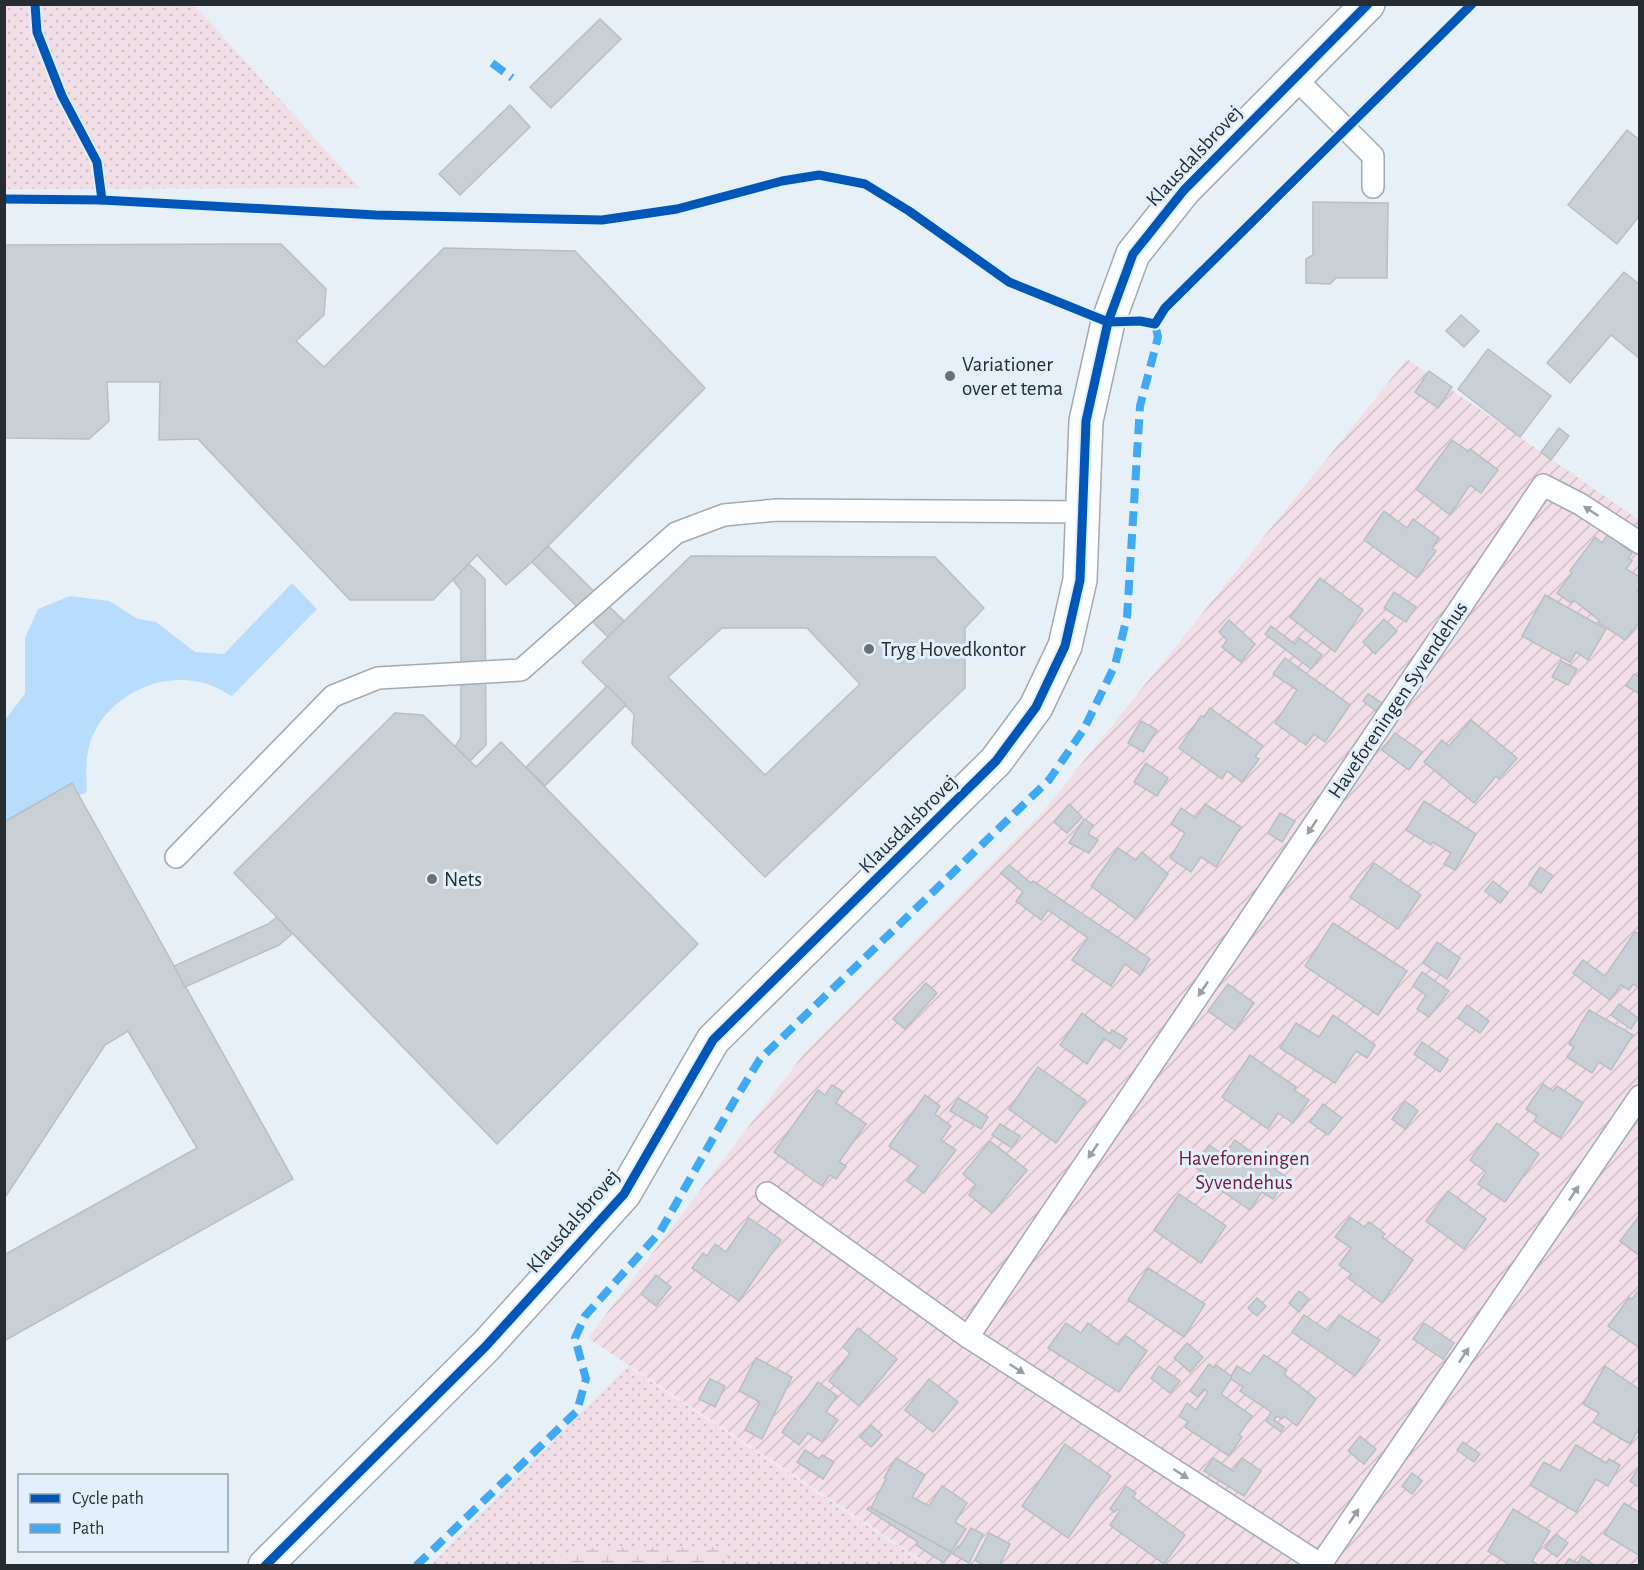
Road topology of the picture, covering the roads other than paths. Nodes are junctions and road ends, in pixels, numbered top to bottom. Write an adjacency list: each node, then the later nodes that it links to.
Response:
1 (1368, 4): 2 (street, Klausdalsbrovej)
2 (1294, 77): 3 (lane); 4 (street, Klausdalsbrovej)
3 (1373, 187)
4 (1082, 512): 6 (lane); 11 (street, Klausdalsbrovej)
5 (1640, 543): 9 (lane, Haveforeningen Syvendehus, one-way to 9)
6 (176, 857)
7 (1640, 1096): 10 (lane, one-way to 7)
8 (767, 1193): 9 (lane)
9 (968, 1337): 10 (lane, one-way to 10)
10 (1322, 1565)
11 (265, 1566)

